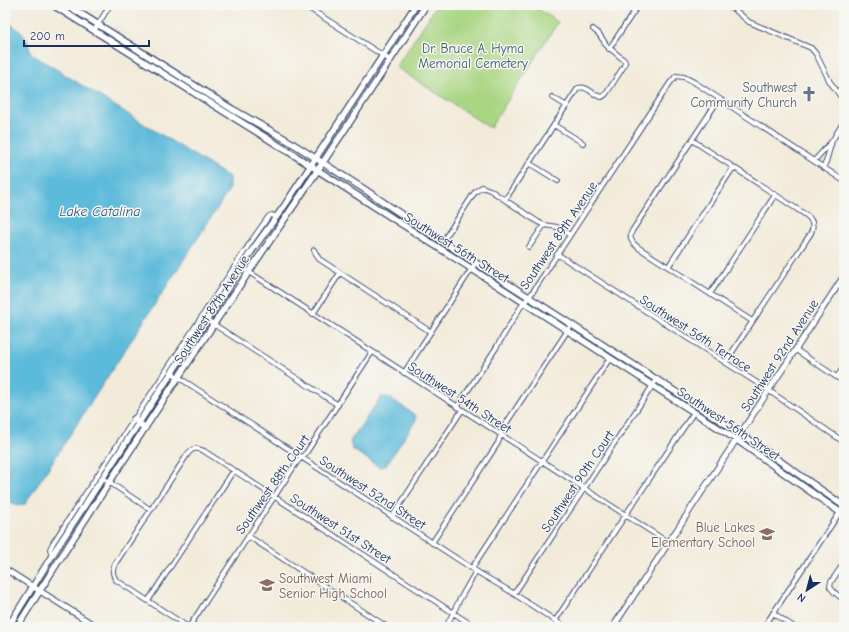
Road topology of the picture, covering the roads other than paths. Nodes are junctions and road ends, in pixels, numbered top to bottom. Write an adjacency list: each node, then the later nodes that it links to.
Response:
1 (53, 5): 11 (main road, Southwest 56th Street)
2 (67, 5): 9 (main road, Southwest 56th Street)
3 (110, 5): 9 (street)
4 (304, 5): 13 (street)
5 (416, 5): 13 (main road, Southwest 87th Avenue)
6 (425, 5): 14 (main road, Southwest 87th Avenue)
7 (725, 5): 19 (street)
8 (637, 7): 12 (street)
9 (98, 24): 11 (street); 15 (main road, Southwest 56th Street)
10 (593, 29): 12 (street)
11 (94, 31): 16 (main road, Southwest 56th Street)
12 (609, 49): 20 (street)
13 (383, 55): 14 (street); 26 (main road, Southwest 87th Avenue)
14 (390, 60): 28 (main road, Southwest 87th Avenue)
15 (188, 81): 16 (main road); 26 (main road, Southwest 56th Street)
16 (184, 87): 30 (main road, Southwest 56th Street)
17 (552, 96): 20 (street)
18 (719, 99): 23 (street); 27 (street); 41 (street, Southwest 89th Avenue)
19 (844, 102)
20 (567, 106): 22 (street)
21 (844, 122): 24 (street)
22 (554, 125): 25 (street); 29 (street)
23 (692, 140): 32 (street); 48 (street)
24 (832, 141): 27 (street); 31 (street)
25 (582, 143)
26 (316, 158): 28 (main road, Southwest 56th Street); 30 (main road, Southwest 87th Avenue)
27 (814, 161): 31 (street)
28 (322, 162): 33 (main road, Southwest 87th Avenue); 42 (main road, Southwest 56th Street)
29 (529, 162): 34 (street); 37 (street)
30 (311, 166): 33 (main road, Southwest 56th Street); 38 (main road, Southwest 87th Avenue)
31 (823, 167): 35 (street)
32 (733, 168): 36 (street); 48 (street)
33 (317, 170): 40 (main road, Southwest 87th Avenue); 49 (main road, Southwest 56th Street)
34 (558, 181)
35 (844, 181)
36 (775, 195): 53 (street); 58 (street)
37 (505, 200): 39 (street); 42 (street)
38 (277, 217): 40 (main road); 47 (main road, Southwest 87th Avenue); 80 (street, Southwest 87th Avenue)
39 (544, 225): 41 (street); 43 (street)
40 (278, 228): 50 (main road, Southwest 87th Avenue)
41 (570, 235): 45 (street, Southwest 89th Avenue)
42 (443, 241): 46 (main road, Southwest 56th Street)
43 (528, 248)
44 (314, 250): 51 (street)
45 (557, 254): 54 (street, Southwest 89th Avenue); 66 (street, Southwest 56th Terrace)
46 (476, 262): 49 (street); 54 (main road, Southwest 56th Street)
47 (241, 267): 50 (street, Southwest 54th Street); 57 (main road, Southwest 87th Avenue)
48 (668, 267): 53 (street)
49 (472, 269): 55 (main road, Southwest 56th Street); 62 (street)
50 (248, 272): 56 (street, Southwest 54th Street); 59 (main road, Southwest 87th Avenue)
51 (340, 273): 56 (street); 62 (street)
52 (844, 276): 63 (street, Southwest 92nd Avenue)
53 (710, 294): 58 (street)
54 (529, 297): 55 (street, Southwest 89th Avenue); 60 (main road, Southwest 56th Street)
55 (524, 303): 61 (main road, Southwest 56th Street); 77 (street, Southwest 89th Avenue)
56 (313, 314): 64 (street, Southwest 54th Street)
57 (207, 320): 59 (street); 68 (main road, Southwest 87th Avenue)
58 (752, 321): 66 (street)
59 (214, 324): 70 (main road, Southwest 87th Avenue); 76 (street)
60 (572, 324): 61 (street); 72 (main road, Southwest 56th Street)
61 (568, 331): 65 (main road, Southwest 56th Street); 83 (street)
62 (431, 332): 69 (street)
63 (796, 350): 71 (street); 75 (street, Southwest 92nd Avenue)
64 (372, 352): 69 (street, Southwest 54th Street); 76 (street, Southwest 88th Court)
65 (610, 358): 74 (main road, Southwest 56th Street); 87 (street)
66 (725, 363): 75 (street, Southwest 56th Terrace)
67 (844, 367): 71 (street)
68 (172, 373): 70 (street, Southwest 52nd Street); 80 (main road, Southwest 87th Avenue)
69 (404, 373): 77 (street, Southwest 54th Street)
70 (179, 377): 81 (main road, Southwest 87th Avenue); 86 (street, Southwest 52nd Street)
71 (837, 377): 73 (street)
72 (657, 379): 74 (street, Southwest 90th Court); 82 (main road, Southwest 56th Street)
73 (844, 382)
74 (652, 385): 79 (main road, Southwest 56th Street); 91 (street, Southwest 90th Court)
75 (769, 391): 82 (street, Southwest 92nd Avenue); 85 (street, Southwest 56th Terrace)
76 (338, 405): 86 (street, Southwest 88th Court)
77 (457, 407): 78 (street, Southwest 54th Street)
78 (462, 410): 83 (street, Southwest 54th Street); 97 (street)
79 (694, 412): 84 (main road, Southwest 56th Street); 96 (street)
80 (136, 421): 81 (main road); 89 (main road, Southwest 87th Avenue); 101 (street, Southwest 87th Avenue)
81 (145, 428): 90 (main road, Southwest 87th Avenue)
82 (741, 434): 84 (street, Southwest 92nd Avenue); 93 (main road, Southwest 56th Street)
83 (501, 435): 87 (street, Southwest 54th Street); 99 (street)
84 (737, 440): 95 (main road, Southwest 56th Street); 100 (street, Southwest 92nd Avenue)
85 (844, 442)
86 (302, 457): 92 (street, Southwest 88th Court); 97 (street, Southwest 52nd Street)
87 (542, 462): 91 (street, Southwest 54th Street); 104 (street)
88 (234, 470): 92 (street, Southwest 51st Street); 94 (street, Southwest 51st Street); 109 (street)
89 (103, 478): 90 (street); 101 (main road, Southwest 87th Avenue)
90 (110, 482): 94 (street); 106 (main road, Southwest 87th Avenue)
91 (584, 488): 96 (street, Southwest 54th Street); 107 (street, Southwest 90th Court)
92 (274, 497): 98 (street, Southwest 88th Court); 110 (street, Southwest 51st Street)
93 (844, 506): 95 (street)
94 (151, 510): 109 (street)
95 (842, 514): 111 (street)
96 (625, 516): 100 (street, Southwest 54th Street); 113 (street)
97 (392, 517): 99 (street, Southwest 52nd Street)
98 (248, 536): 118 (street, Southwest 88th Court); 119 (street)
99 (432, 543): 104 (street, Southwest 52nd Street)
100 (669, 543): 115 (street, Southwest 92nd Avenue)
101 (52, 555): 105 (main road, Southwest 87th Avenue)
102 (844, 563): 108 (street)
103 (5, 569): 105 (street)
104 (474, 570): 107 (street, Southwest 52nd Street); 110 (street)
105 (33, 586): 106 (street); 114 (main road, Southwest 87th Avenue)
106 (40, 590): 116 (main road, Southwest 87th Avenue); 117 (street)
107 (514, 594): 113 (street, Southwest 52nd Street)
108 (844, 600)
109 (148, 601): 118 (street)
110 (452, 613): 120 (street); 121 (street, Southwest 51st Street)
111 (773, 613): 124 (street); 125 (street)
112 (5, 619): 114 (street)
113 (555, 621): 122 (street, Southwest 52nd Street)
114 (9, 625): 116 (street)
115 (615, 625): 123 (street)
116 (17, 627)
117 (97, 627)
118 (188, 627)
119 (387, 627)
120 (446, 627)
121 (475, 627)
122 (565, 627)
123 (623, 627)
124 (764, 627)
125 (794, 627)

